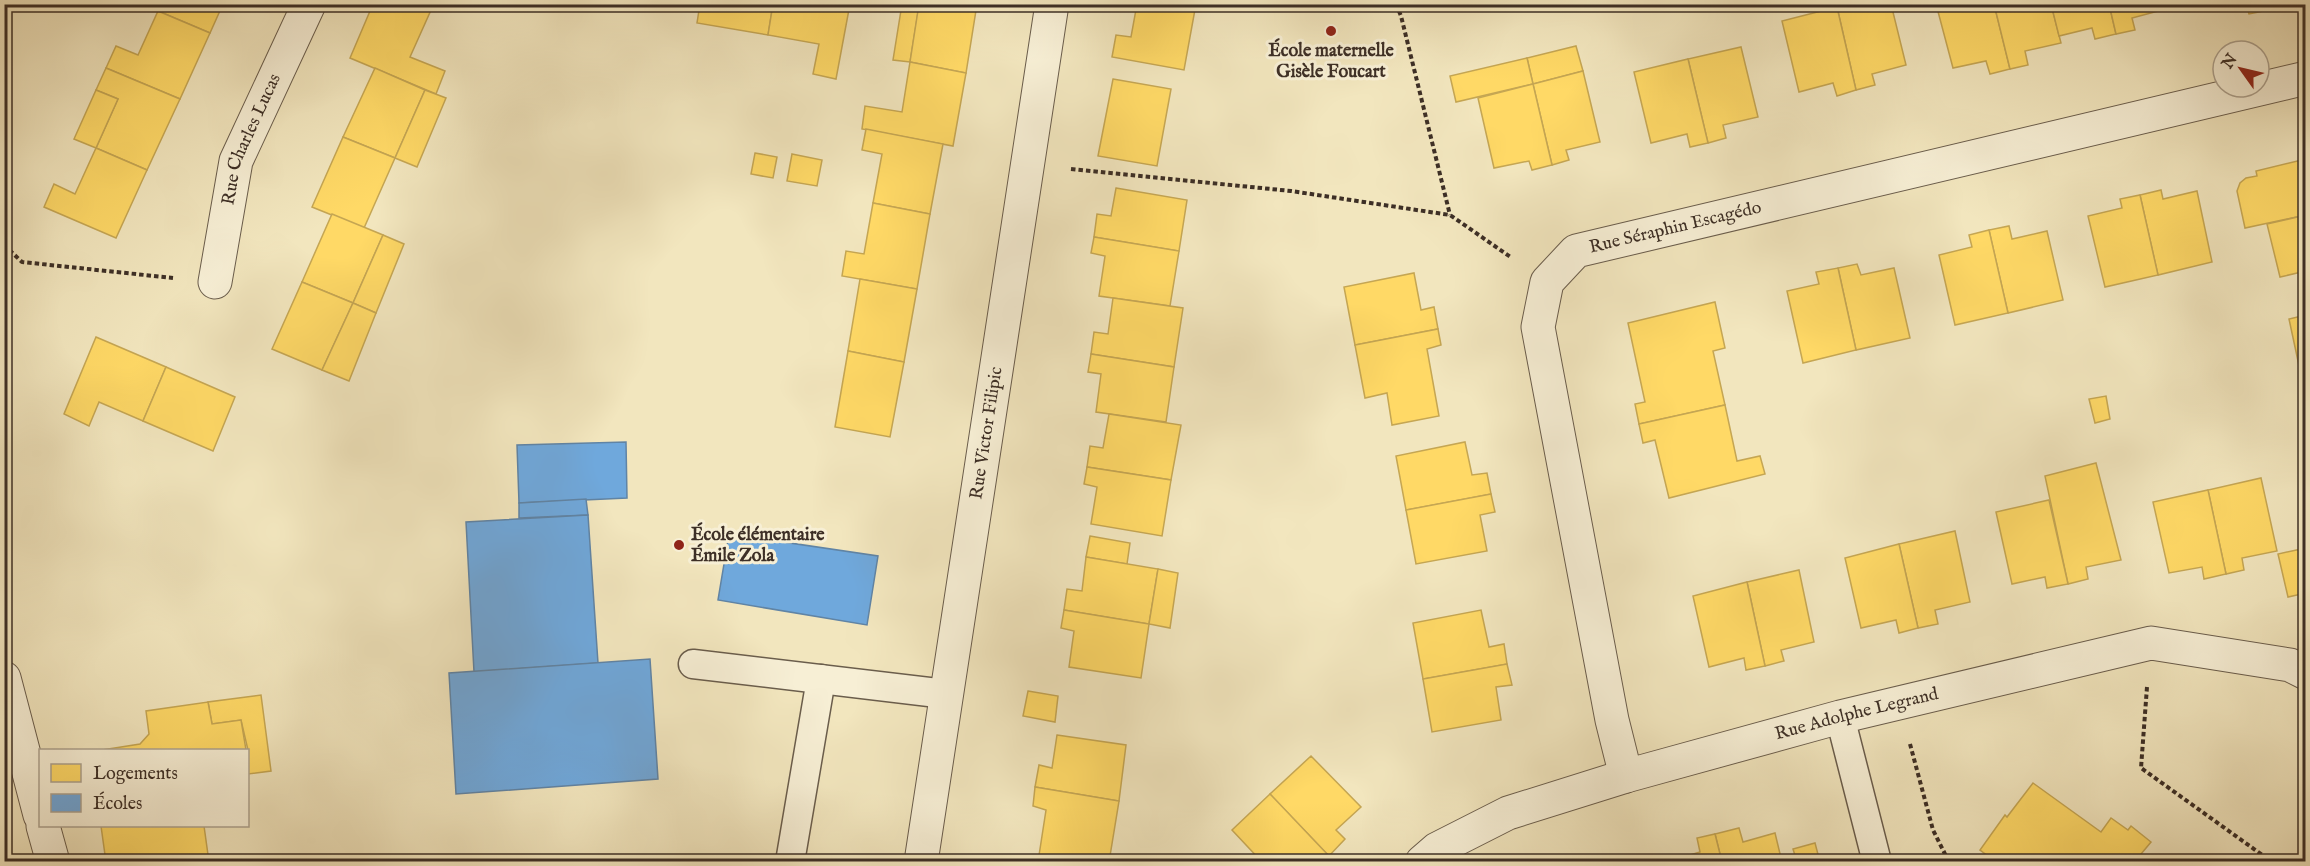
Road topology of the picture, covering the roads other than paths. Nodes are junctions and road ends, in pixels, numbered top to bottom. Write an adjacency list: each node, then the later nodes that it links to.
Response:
1 (309, 4): 4 (street, Rue Charles Lucas)
2 (1052, 4): 9 (street, Rue Victor Filipic)
3 (2306, 78): 11 (street, Rue Séraphin Escagédo)
4 (215, 282)
5 (693, 664): 8 (lane)
6 (2306, 673): 10 (street, Rue Adolphe Legrand)
7 (4, 678): 12 (street)
8 (821, 679): 9 (lane); 15 (lane)
9 (946, 694): 16 (street, Rue Victor Filipic)
10 (1840, 717): 11 (street, Rue Adolphe Legrand); 18 (lane)
11 (1626, 776): 17 (street, Rue Adolphe Legrand)
12 (39, 811)
13 (44, 827): 14 (street)
14 (53, 861)
15 (790, 861)
16 (921, 861)
17 (1422, 861)
18 (1877, 861)

